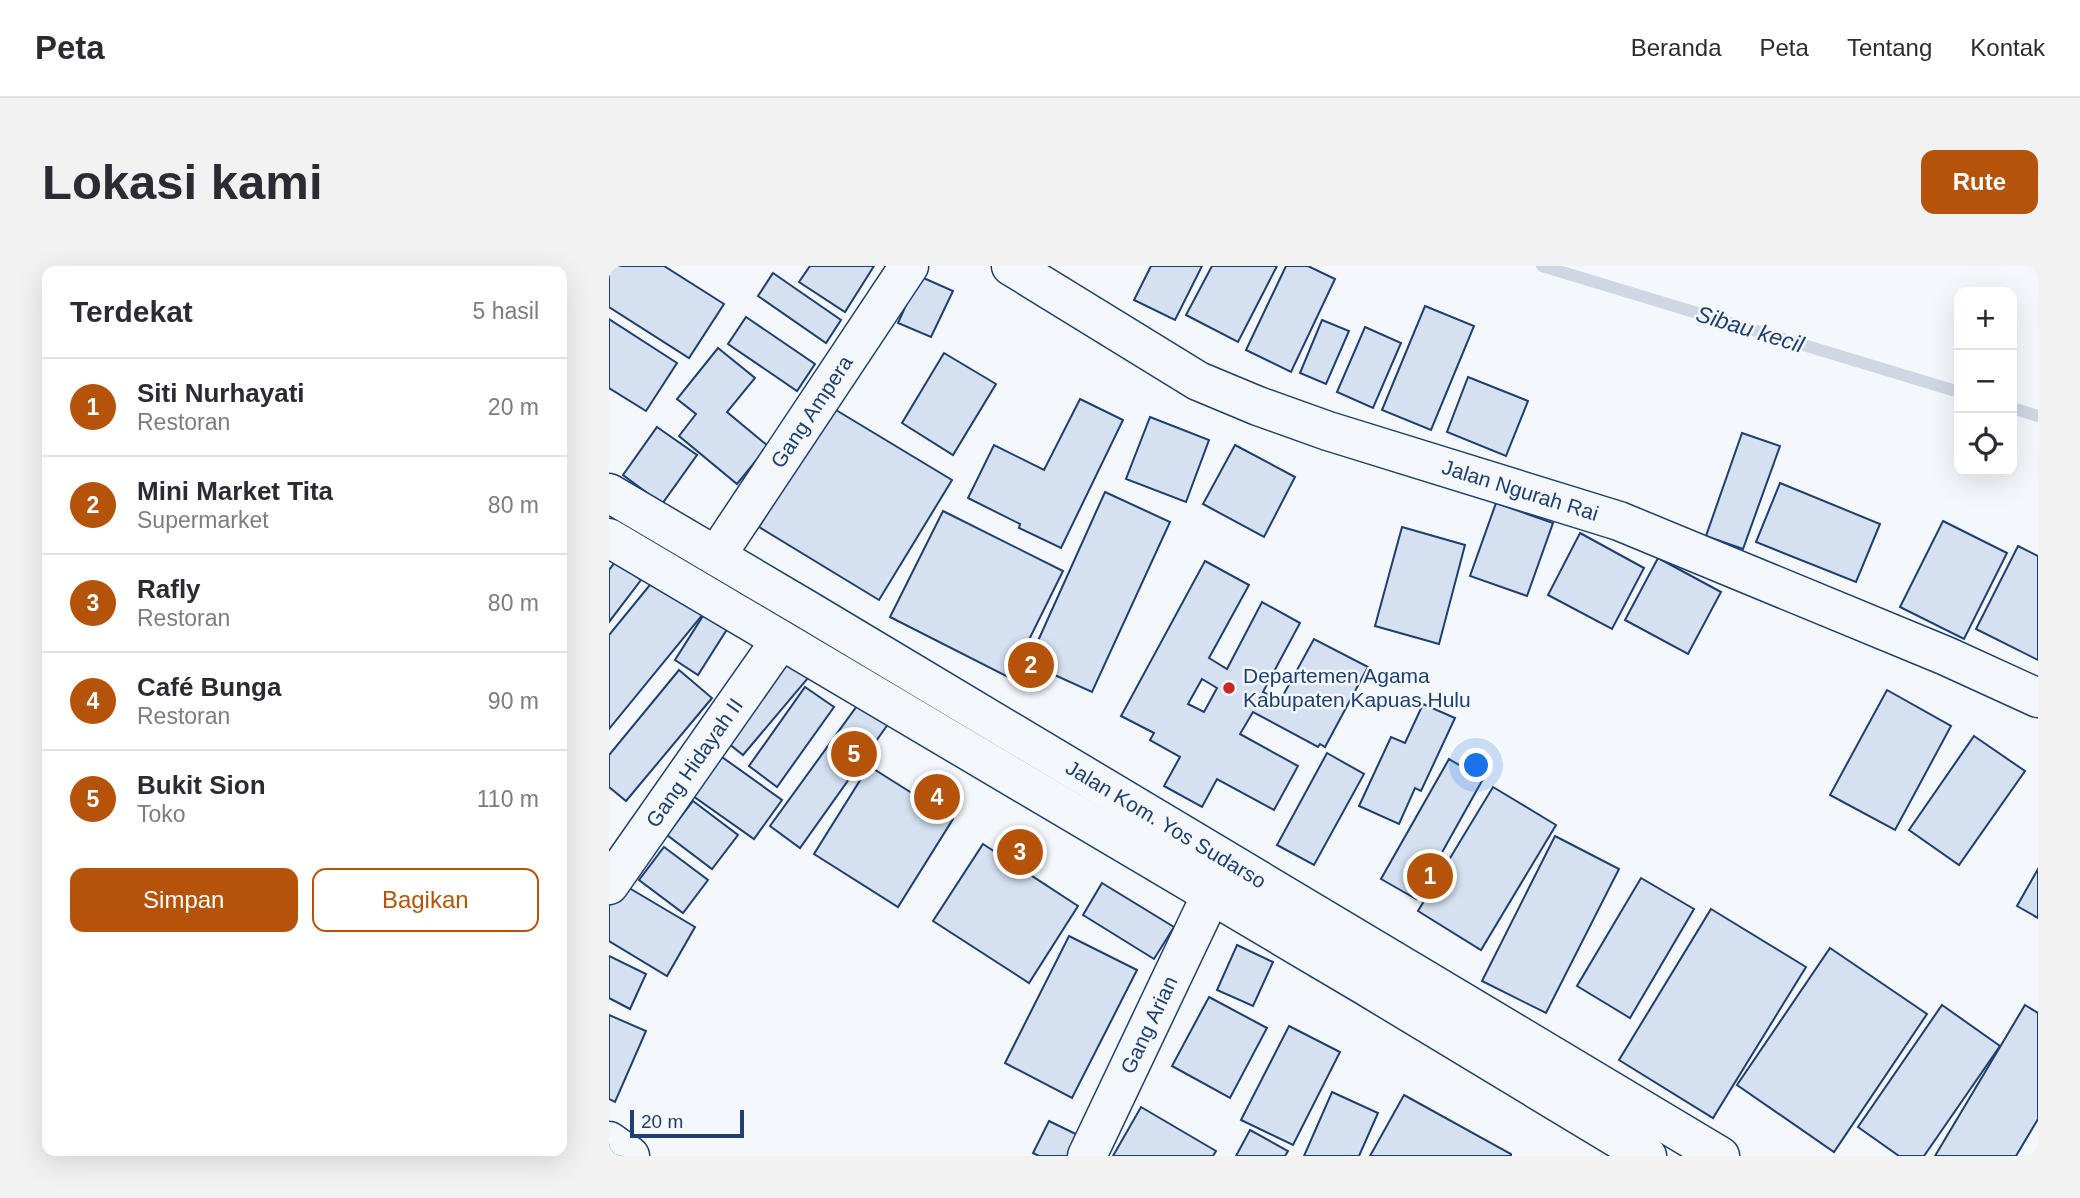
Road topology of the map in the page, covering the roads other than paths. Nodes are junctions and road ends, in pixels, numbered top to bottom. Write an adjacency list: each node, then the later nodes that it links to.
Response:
1 (909, 266): 5 (main road, Gang Ampera)
2 (1011, 266): 7 (main road, Jalan Ngurah Rai)
3 (609, 493): 5 (main road, Jalan Kom. Yos Sudarso)
4 (609, 538): 6 (main road, Jalan Kom. Yos Sudarso)
5 (716, 556): 10 (main road, Jalan Kom. Yos Sudarso)
6 (780, 641): 8 (main road, Gang Hidayah II); 9 (main road, Jalan Kom. Yos Sudarso)
7 (2038, 698)
8 (609, 886)
9 (1211, 895): 10 (main road, Jalan Kom. Yos Sudarso); 14 (main road, Gang Arian)
10 (1373, 970): 11 (main road, Jalan Kom. Yos Sudarso)
11 (1421, 999): 15 (main road, Jalan Kom. Yos Sudarso); 16 (main road, Jalan Kom. Yos Sudarso)
12 (609, 1141): 13 (main road)
13 (630, 1156)
14 (1087, 1156)
15 (1647, 1156)
16 (1720, 1156)

